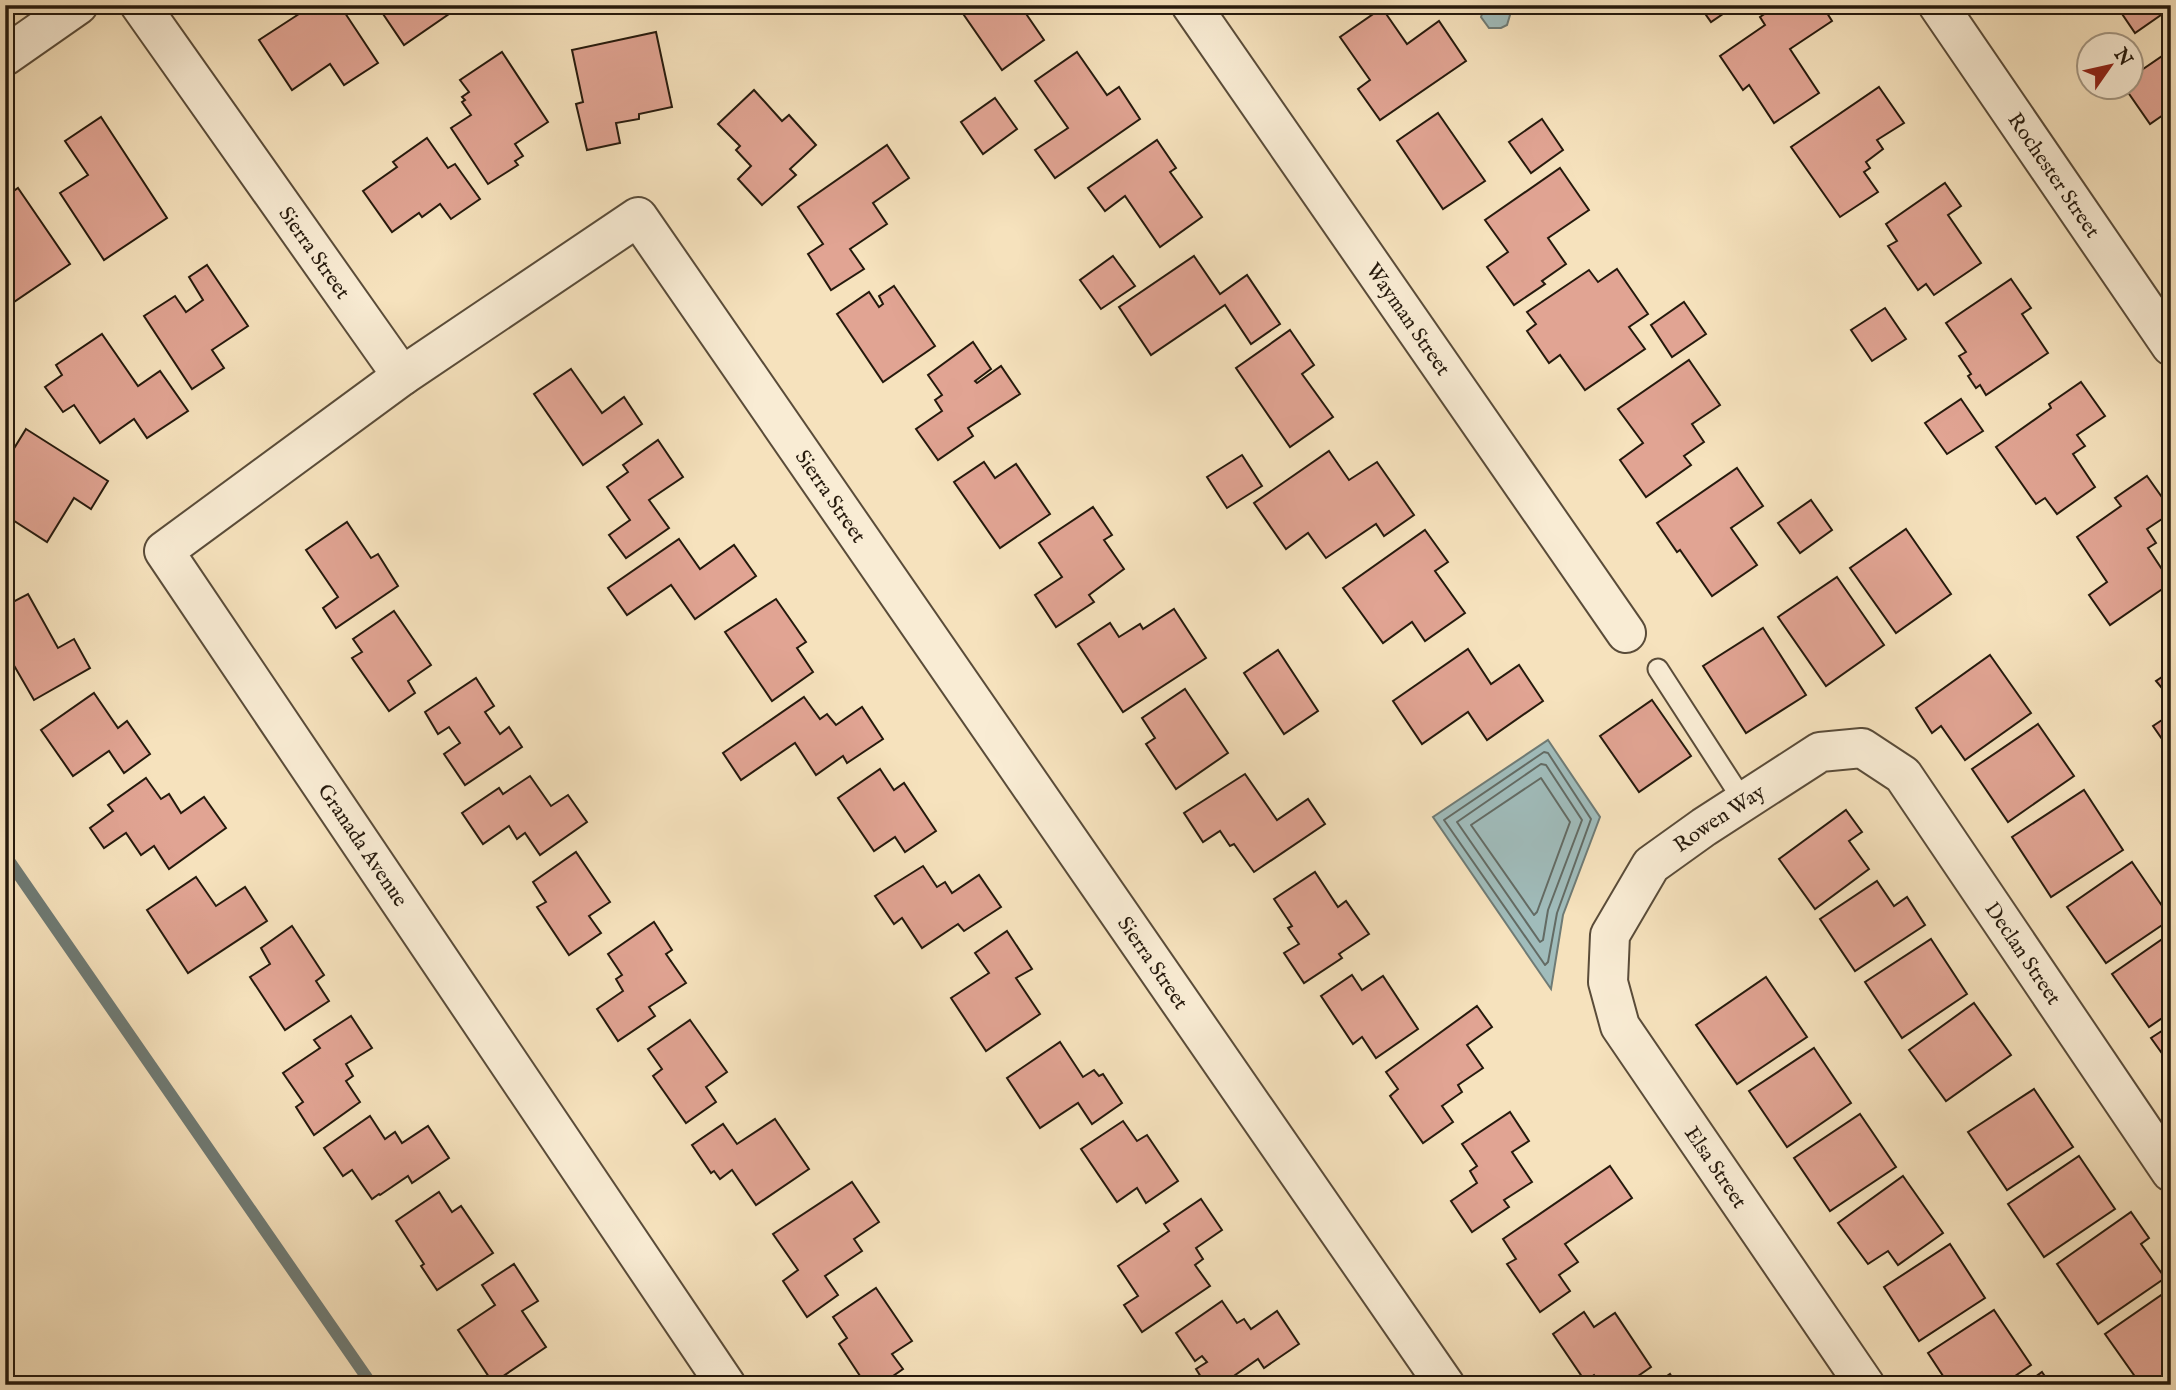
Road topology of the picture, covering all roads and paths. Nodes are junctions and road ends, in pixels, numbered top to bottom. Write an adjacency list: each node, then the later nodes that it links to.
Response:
1 (78, 5): 5 (street)
2 (140, 5): 7 (street, Sierra Street)
3 (1191, 5): 8 (street, Wayman Street)
4 (1938, 5): 6 (street, Rochester Street)
5 (5, 56)
6 (2171, 346)
7 (402, 376): 14 (street, Granada Avenue); 15 (street, Sierra Street)
8 (1626, 633)
9 (1658, 668): 11 (lane)
10 (1862, 748): 11 (street, Rowen Way); 13 (street, Declan Street)
11 (1744, 802): 12 (street, Rowen Way)
12 (1610, 936): 16 (street, Elsa Street)
13 (2171, 1172)
14 (726, 1385)
15 (1445, 1385)
16 (1865, 1385)

